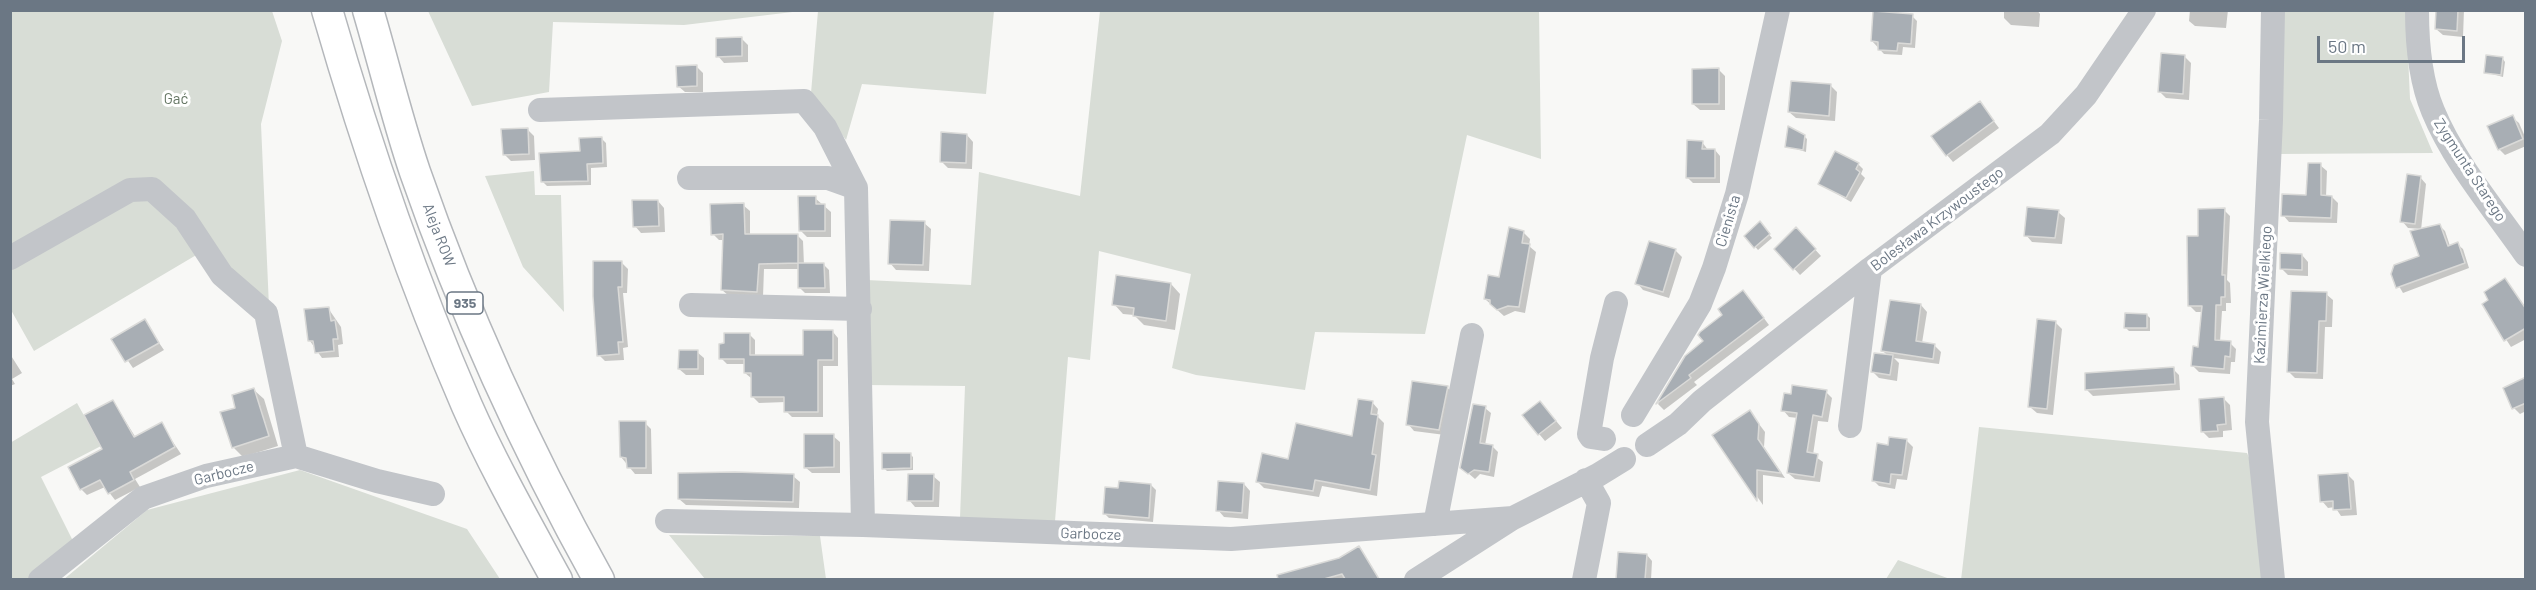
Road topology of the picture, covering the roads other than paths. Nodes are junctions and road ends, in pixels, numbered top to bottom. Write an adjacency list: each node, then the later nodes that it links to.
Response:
1 (327, 10): 29 (main road, 935)
2 (368, 10): 30 (main road, Aleja ROW / 935)
3 (1778, 10): 18 (street, Cienista)
4 (2144, 10): 12 (street, Bolesława Krzywoustego)
5 (2273, 10): 33 (street, Kazimierza Wielkiego)
6 (2417, 10): 10 (street, Zygmunta Starego)
7 (540, 110): 9 (street)
8 (689, 178): 9 (street)
9 (856, 188): 15 (street)
10 (2526, 255)
11 (10, 258): 20 (street)
12 (1870, 268): 17 (street); 18 (street, Bolesława Krzywoustego)
13 (1616, 303): 19 (street)
14 (691, 305): 15 (street)
15 (860, 309): 27 (street)
16 (1472, 335): 26 (street)
17 (1850, 426)
18 (1642, 427): 19 (street); 21 (street)
19 (1604, 439): 21 (street); 22 (street)
20 (296, 456): 23 (street, Garbocze); 28 (street, Garbocze)
21 (1624, 459): 22 (street)
22 (1586, 480): 24 (street); 32 (street)
23 (433, 494)
24 (1514, 519): 26 (street, Garbocze); 31 (street)
25 (668, 521): 27 (street, Garbocze)
26 (1435, 524): 27 (street, Garbocze)
27 (863, 525)
28 (40, 579)
29 (557, 579)
30 (599, 579)
31 (1416, 579)
32 (1584, 579)
33 (2273, 579)

